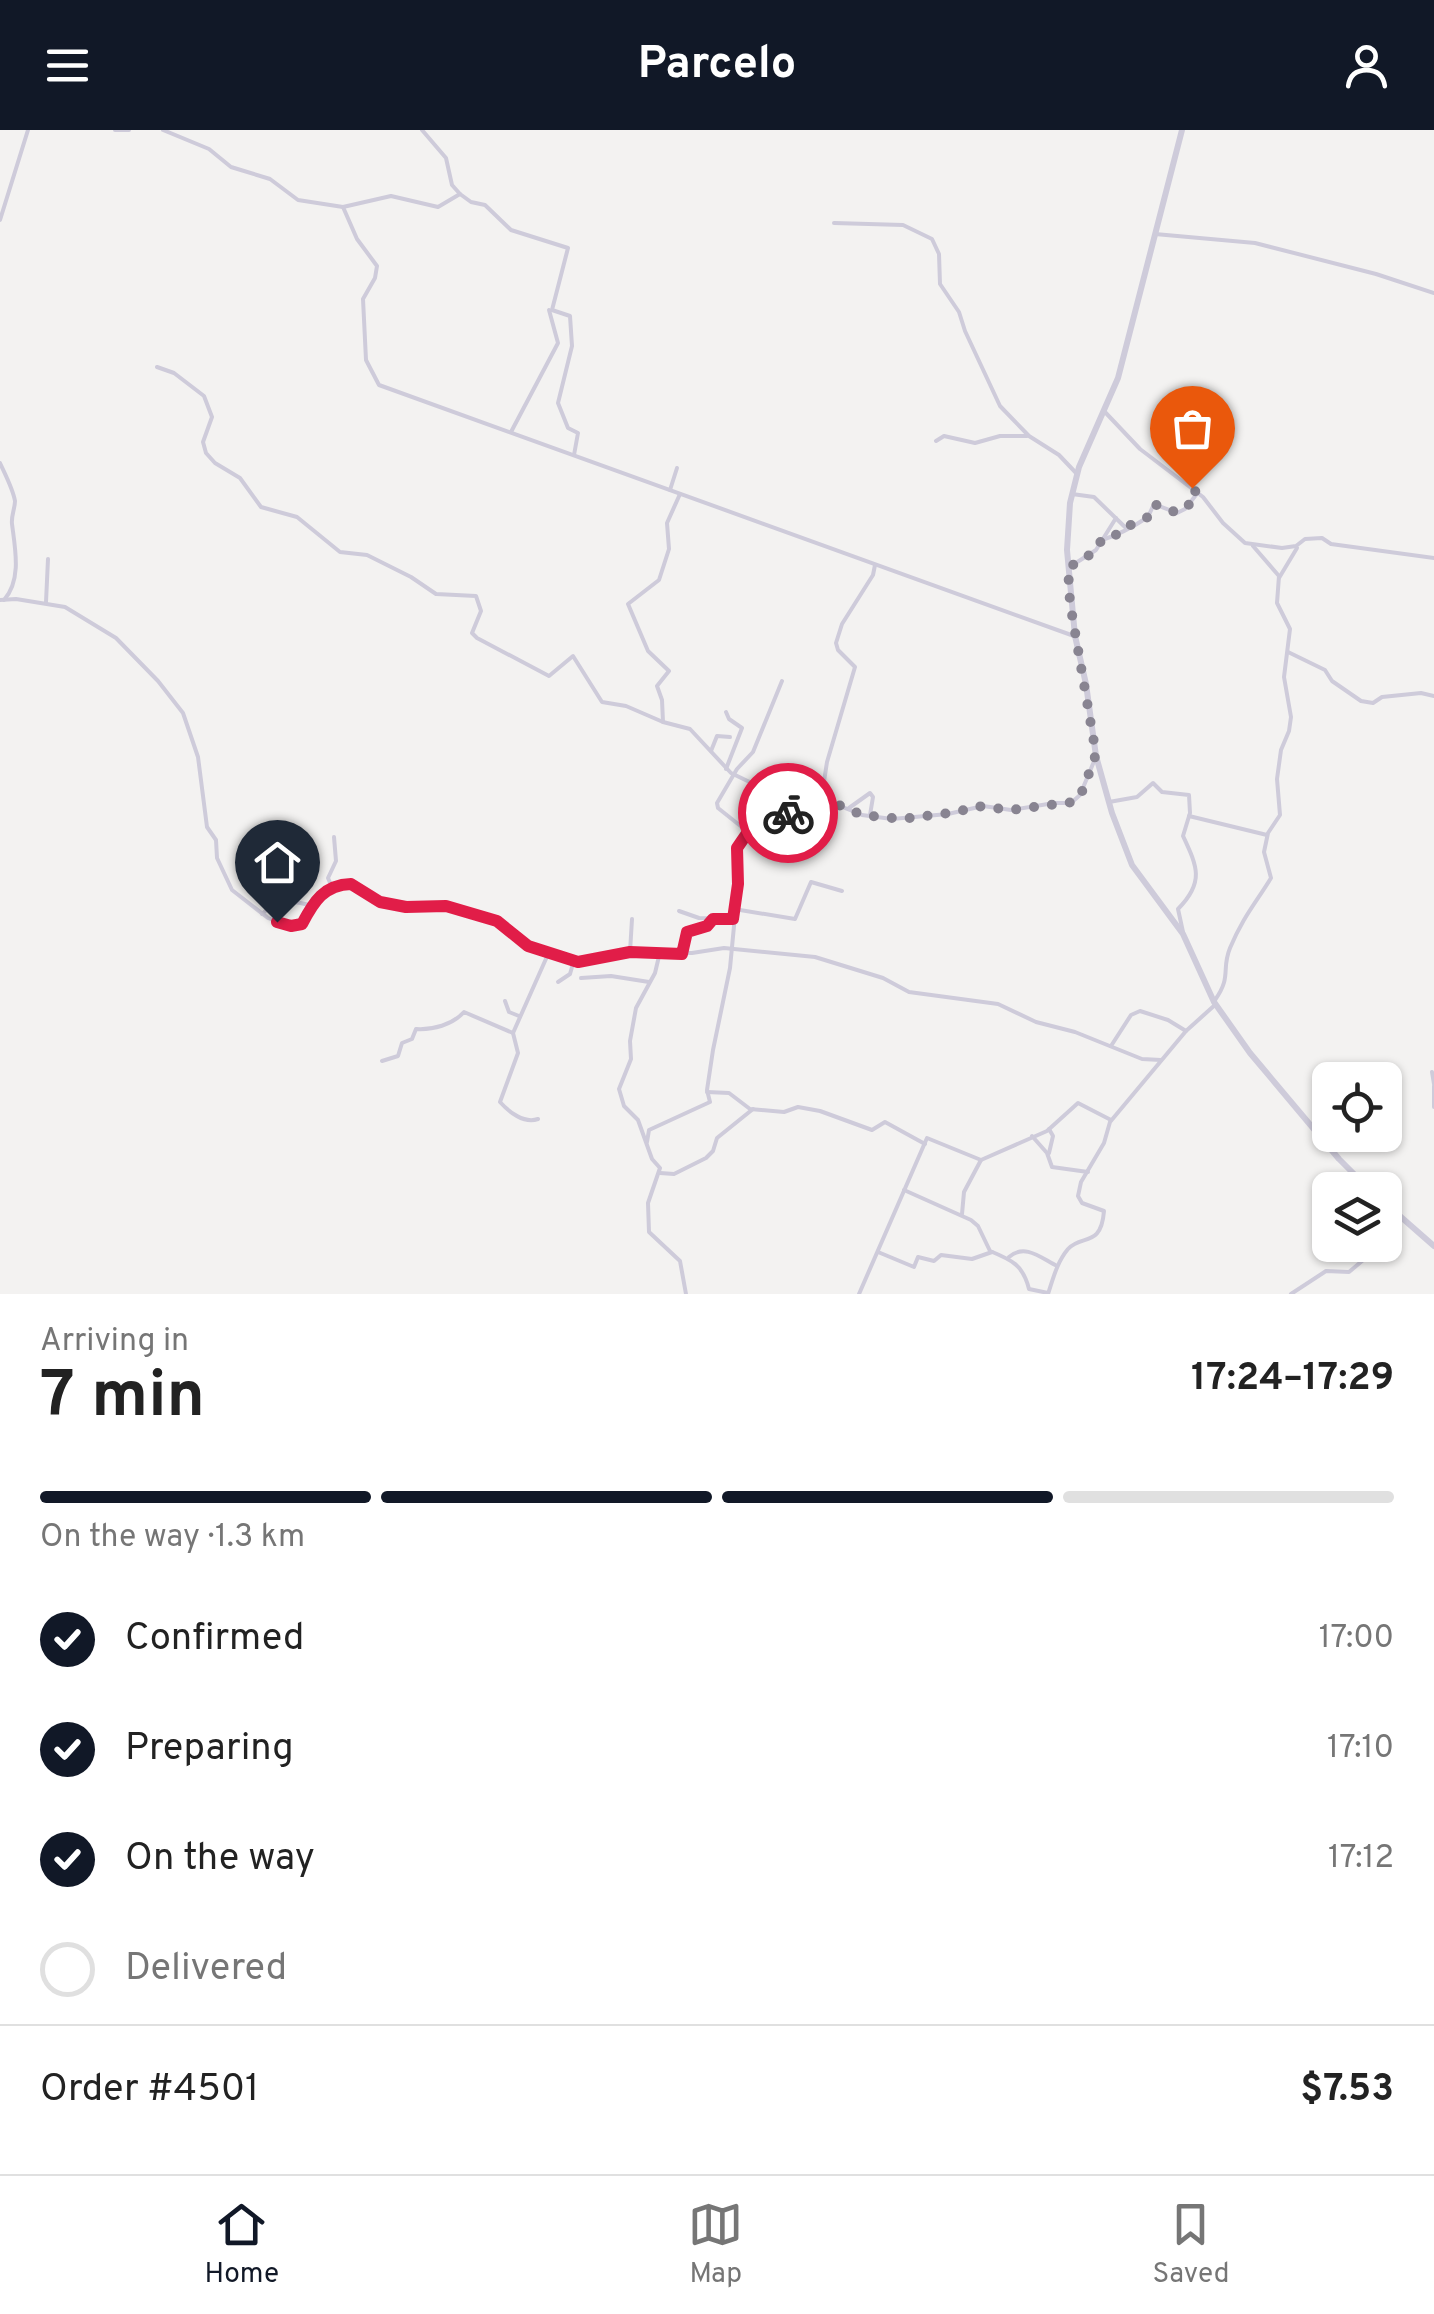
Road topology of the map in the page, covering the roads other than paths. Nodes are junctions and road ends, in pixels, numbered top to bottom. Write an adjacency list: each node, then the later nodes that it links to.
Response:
1 (28, 130): 9 (street)
2 (115, 130): 3 (street)
3 (129, 130)
4 (163, 130): 8 (street)
5 (422, 130): 7 (street)
6 (1182, 130): 11 (street)
7 (460, 194): 8 (street); 19 (street)
8 (343, 206): 16 (street)
9 (0, 220)
10 (834, 223): 17 (street)
11 (1155, 234): 12 (street); 15 (street)
12 (1434, 293)
13 (549, 310): 16 (street)
14 (157, 366): 44 (street)
15 (1104, 411): 22 (street); 26 (street)
16 (511, 432): 19 (street)
17 (1029, 436): 18 (street); 22 (street)
18 (936, 442)
19 (574, 455): 23 (street)
20 (0, 464): 37 (street)
21 (676, 468): 23 (street)
22 (1076, 470): 25 (street)
23 (670, 490): 24 (street)
24 (680, 494): 34 (street); 44 (street)
25 (1072, 494): 27 (street); 35 (street)
26 (1198, 494): 28 (street); 31 (street)
27 (1116, 518): 28 (street); 29 (street)
28 (1127, 529): 29 (street)
29 (1102, 540): 35 (street)
30 (1298, 545): 31 (street); 32 (street); 36 (street)
31 (1253, 546): 36 (street)
32 (1434, 558)
33 (48, 559): 38 (street)
34 (875, 564): 39 (street); 50 (street)
35 (1068, 568): 39 (street)
36 (1279, 578): 40 (street)
37 (2, 600): 38 (street)
38 (46, 602): 64 (street)
39 (1074, 636): 47 (street)
40 (1288, 652): 42 (street); 57 (street)
41 (782, 681): 49 (street)
42 (1434, 696)
43 (726, 712): 48 (street)
44 (663, 722): 46 (street)
45 (730, 738): 46 (street)
46 (711, 751): 48 (street)
47 (1096, 756): 51 (street); 55 (street)
48 (726, 769): 49 (street)
49 (733, 775): 53 (street); 56 (street)
50 (821, 802): 52 (street); 53 (street)
51 (1109, 802): 54 (street); 68 (street)
52 (849, 808): 55 (street); 55 (street)
53 (794, 811): 56 (street)
54 (1189, 816): 57 (street); 68 (street)
55 (870, 817)
56 (748, 832): 62 (street)
57 (1268, 835): 79 (street)
58 (334, 837): 59 (street)
59 (331, 886): 61 (street); 70 (street)
60 (842, 891): 62 (street)
61 (312, 906): 64 (street); 64 (street)
62 (734, 909): 67 (street)
63 (680, 911): 66 (street)
64 (262, 914)
65 (632, 918): 71 (street)
66 (713, 919): 67 (street); 73 (street)
67 (733, 919): 69 (street)
68 (1183, 934): 79 (street)
69 (732, 948): 73 (street); 83 (street); 88 (street)
70 (549, 952): 74 (street); 80 (street)
71 (630, 952): 72 (street); 74 (street)
72 (660, 952): 73 (street); 77 (street)
73 (682, 954)
74 (574, 960): 76 (street)
75 (582, 978): 77 (street)
76 (558, 982)
77 (649, 982): 95 (street)
78 (505, 1001): 80 (street)
79 (1215, 1002): 81 (street); 100 (street)
80 (519, 1016): 82 (street)
81 (1186, 1031): 83 (street); 84 (street)
82 (513, 1033): 85 (street); 91 (street)
83 (1111, 1046): 84 (street)
84 (1161, 1060): 92 (street)
85 (382, 1061)
86 (1434, 1073): 87 (street)
87 (1434, 1085): 89 (street)
88 (707, 1092): 90 (street); 95 (street)
89 (1434, 1107)
90 (753, 1109): 96 (street); 101 (street)
91 (538, 1119)
92 (1111, 1120): 93 (street); 99 (street)
93 (1049, 1129): 94 (street); 97 (street)
94 (1032, 1136): 97 (street); 98 (street)
95 (647, 1142): 101 (street)
96 (925, 1144): 98 (street); 102 (street)
97 (1048, 1155): 99 (street)
98 (981, 1160): 103 (street)
99 (1088, 1172): 110 (street)
100 (1352, 1172)
101 (660, 1173): 112 (street)
102 (904, 1190): 103 (street); 106 (street)
103 (962, 1214): 107 (street)
104 (1402, 1218): 105 (street)
105 (1434, 1246)
106 (878, 1252): 107 (street); 113 (street)
107 (992, 1252): 108 (street)
108 (1009, 1257): 110 (street); 111 (street)
109 (1360, 1262): 114 (street)
110 (1057, 1266): 111 (street)
111 (1048, 1293)
112 (686, 1294)
113 (859, 1294)
114 (1291, 1294)

